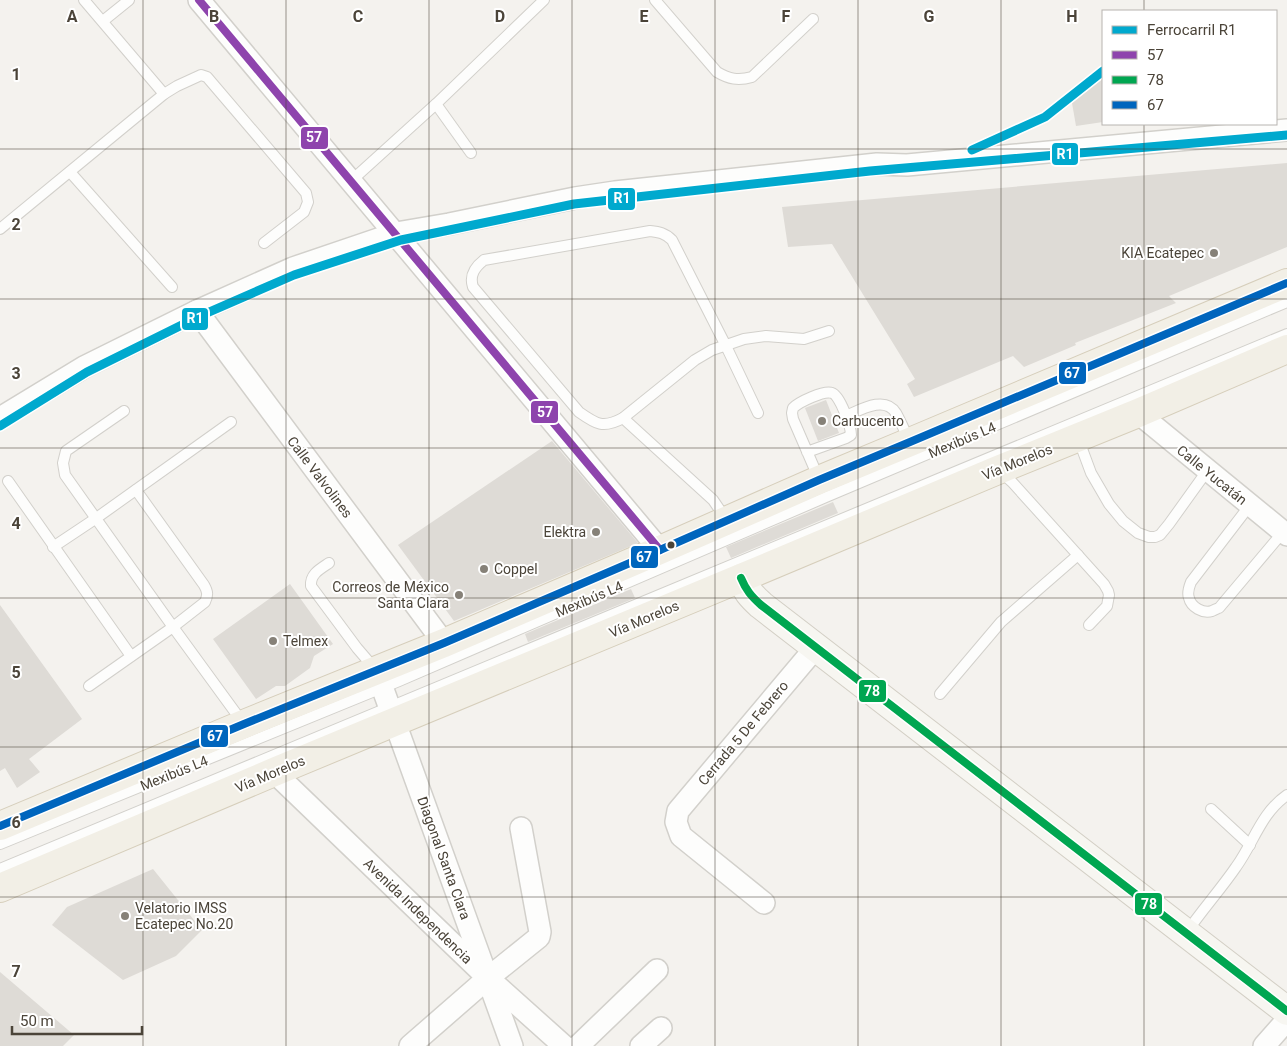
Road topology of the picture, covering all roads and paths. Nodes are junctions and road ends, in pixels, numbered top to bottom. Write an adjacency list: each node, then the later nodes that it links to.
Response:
1 (84, 0): 7 (lane)
2 (129, 0): 7 (lane)
3 (199, 0): 13 (street)
4 (544, 0): 9 (lane)
5 (655, 0): 6 (lane)
6 (813, 19)
7 (103, 21): 8 (lane)
8 (164, 94): 12 (lane); 16 (lane)
9 (436, 104): 11 (lane); 13 (lane)
10 (1287, 130): 15 (street)
11 (471, 153)
12 (70, 172): 14 (lane); 18 (lane)
13 (351, 181): 15 (street)
14 (0, 229)
15 (396, 234): 20 (street); 45 (street)
16 (264, 243)
17 (1287, 282): 33 (main road, Vía Morelos)
18 (172, 287)
19 (1287, 302): 56 (lane, Mexibús L4)
20 (196, 311): 29 (street); 51 (street, Calle Valvolines)
21 (829, 331): 23 (lane)
22 (1287, 334): 56 (lane, Mexibús L4)
23 (726, 346): 26 (lane); 30 (lane); 30 (lane)
24 (1287, 349): 27 (main road, Vía Morelos)
25 (124, 411): 41 (lane)
26 (758, 412)
27 (1138, 413): 32 (main road, Vía Morelos); 36 (street, Calle Yucatán)
28 (846, 416): 33 (lane); 34 (lane); 34 (lane)
29 (0, 418)
30 (623, 418): 42 (lane)
31 (231, 422): 39 (lane)
32 (1078, 437): 35 (main road, Vía Morelos); 36 (lane)
33 (910, 442): 37 (main road, Vía Morelos)
34 (807, 452): 37 (lane)
35 (998, 470): 46 (lane); 48 (main road, Vía Morelos)
36 (1207, 471): 40 (street, Calle Yucatán)
37 (819, 480): 42 (main road, Vía Morelos)
38 (8, 481): 44 (lane)
39 (136, 490): 41 (lane); 50 (lane)
40 (1250, 505): 43 (street, Calle Yucatán); 43 (lane)
41 (95, 519): 44 (lane); 50 (lane)
42 (727, 520): 45 (main road, Vía Morelos)
43 (1285, 534)
44 (53, 547): 53 (lane)
45 (660, 550): 51 (main road, Vía Morelos)
46 (1078, 555): 49 (lane); 55 (lane)
47 (329, 562): 56 (lane)
48 (741, 578): 52 (street); 56 (main road, Vía Morelos)
49 (1089, 625)
50 (173, 628): 53 (lane); 57 (lane)
51 (444, 643): 56 (main road, Vía Morelos)
52 (816, 647): 67 (street, Cerrada 5 De Febrero); 68 (street)
53 (131, 656): 54 (lane)
54 (89, 686)
55 (940, 694)
56 (386, 697): 57 (main road, Vía Morelos); 58 (main road, Vía Morelos); 63 (lane, Mexibús L4); 65 (lane, Mexibús L4); 70 (street, Diagonal Santa Clara)
57 (244, 724): 61 (main road, Vía Morelos)
58 (274, 772): 66 (main road, Vía Morelos); 70 (street, Avenida Independencia)
59 (1287, 795): 64 (lane)
60 (1211, 808): 64 (lane)
61 (0, 826)
62 (521, 828): 70 (street)
63 (0, 844)
64 (1250, 845): 68 (lane)
65 (0, 869)
66 (0, 888)
67 (764, 903)
68 (1186, 933): 71 (street)
69 (657, 970): 77 (street)
70 (488, 978): 74 (street); 75 (street, Diagonal Santa Clara); 76 (street, Avenida Independencia)
71 (1287, 1011)
72 (1287, 1020): 79 (street)
73 (661, 1028): 78 (street)
74 (410, 1046)
75 (512, 1046)
76 (564, 1046)
77 (578, 1046)
78 (641, 1046)
79 (1264, 1046)

